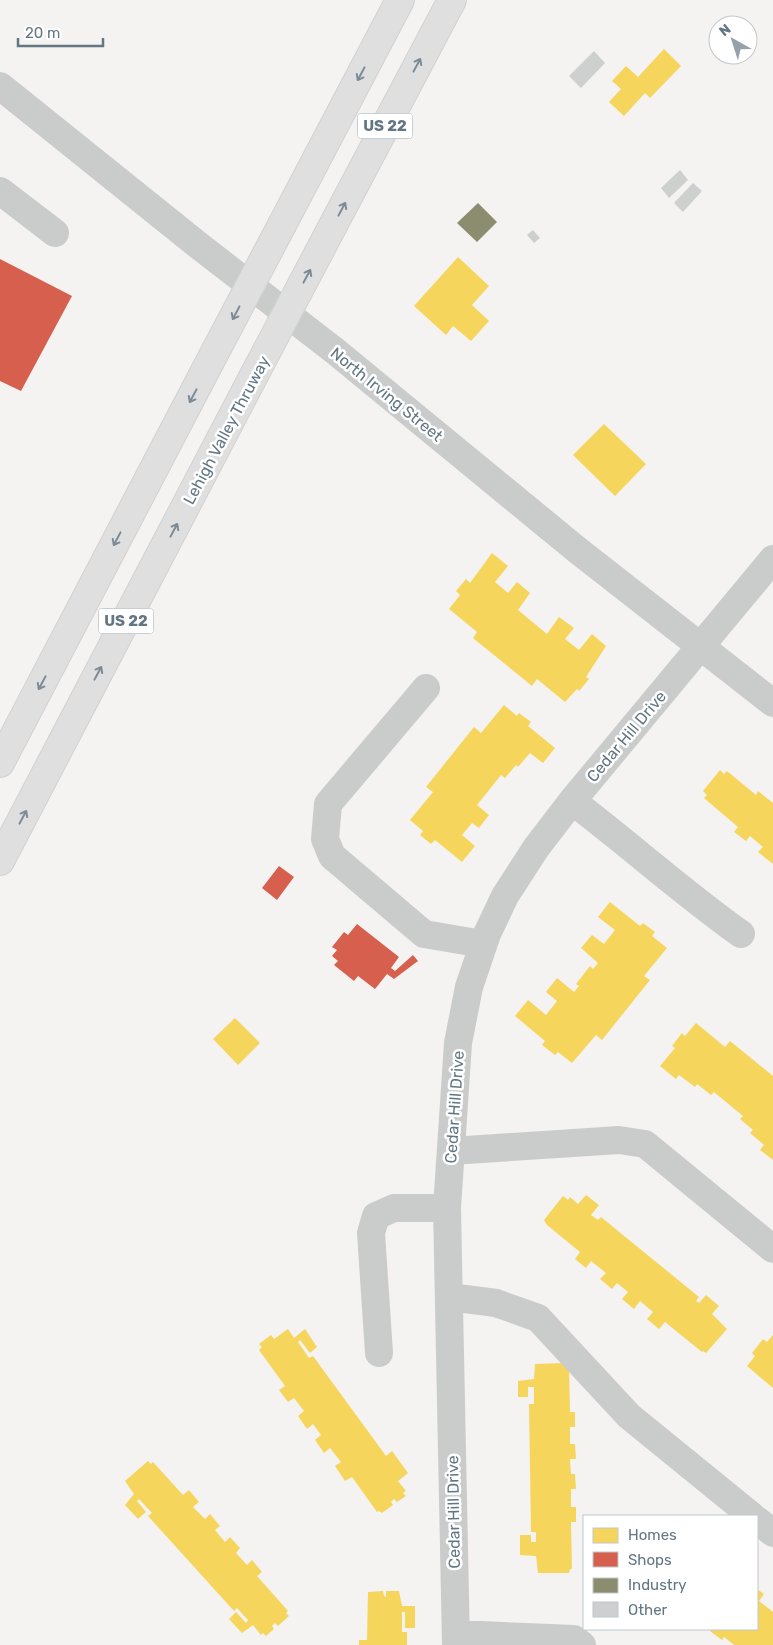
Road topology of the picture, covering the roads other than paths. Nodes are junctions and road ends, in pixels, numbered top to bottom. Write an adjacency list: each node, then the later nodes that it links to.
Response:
1 (400, 0): 10 (highway, US 22, one-way to 10, bridge)
2 (452, 0): 12 (highway, Lehigh Valley Thruway / US 22, one-way to 2, bridge)
3 (0, 86): 7 (street, North Irving Street)
4 (0, 191): 5 (street)
5 (55, 233)
6 (773, 559): 7 (street, Cedar Hill Drive)
7 (701, 646): 9 (street, North Irving Street); 11 (street, Cedar Hill Drive)
8 (426, 688): 14 (street)
9 (773, 704)
10 (0, 763)
11 (572, 801): 13 (street); 14 (street, Cedar Hill Drive)
12 (0, 860)
13 (741, 934)
14 (483, 944): 15 (street, Cedar Hill Drive)
15 (451, 1151): 16 (street, Cedar Hill Drive); 17 (street)
16 (447, 1208): 18 (street, Cedar Hill Drive); 19 (street)
17 (773, 1249)
18 (450, 1298): 20 (street); 23 (street, Cedar Hill Drive)
19 (379, 1353)
20 (751, 1515)
21 (758, 1521): 22 (street)
22 (773, 1533)
23 (456, 1640): 24 (street)
24 (582, 1645)

